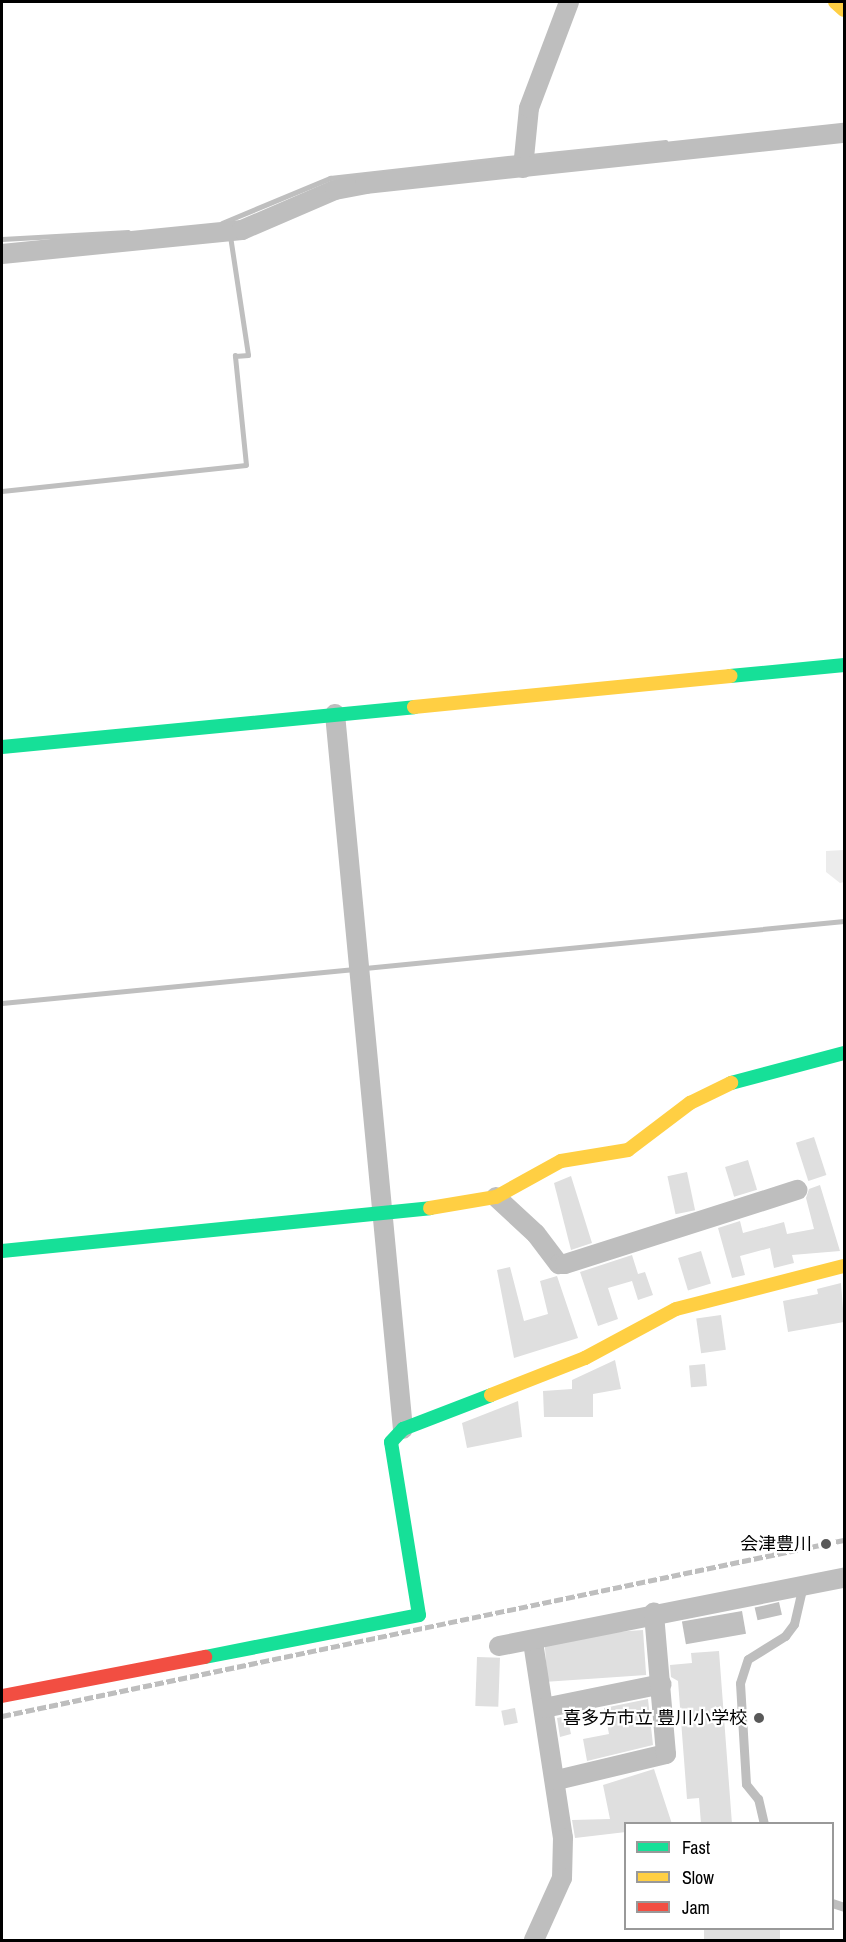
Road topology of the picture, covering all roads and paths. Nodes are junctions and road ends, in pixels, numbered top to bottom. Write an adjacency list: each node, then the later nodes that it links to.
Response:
1 (569, 2): 5 (street)
2 (835, 2): 3 (main road)
3 (844, 10)
4 (844, 133): 5 (street)
5 (523, 168): 6 (street)
6 (2, 254)
7 (844, 665): 8 (main road)
8 (335, 714): 9 (main road); 13 (street)
9 (2, 747)
10 (844, 1053): 12 (main road)
11 (797, 1190): 12 (street)
12 (496, 1197): 13 (main road)
13 (384, 1215): 14 (main road); 16 (street)
14 (2, 1251)
15 (844, 1266): 16 (main road)
16 (403, 1429): 23 (main road)
17 (844, 1578): 18 (street)
18 (803, 1586): 19 (street); 26 (lane)
19 (654, 1613): 20 (street); 22 (street)
20 (533, 1642): 21 (street); 24 (street)
21 (499, 1646)
22 (662, 1684): 24 (street); 25 (street)
23 (2, 1696)
24 (544, 1708): 25 (street)
25 (557, 1780): 27 (street)
26 (764, 1822)
27 (534, 1941)

